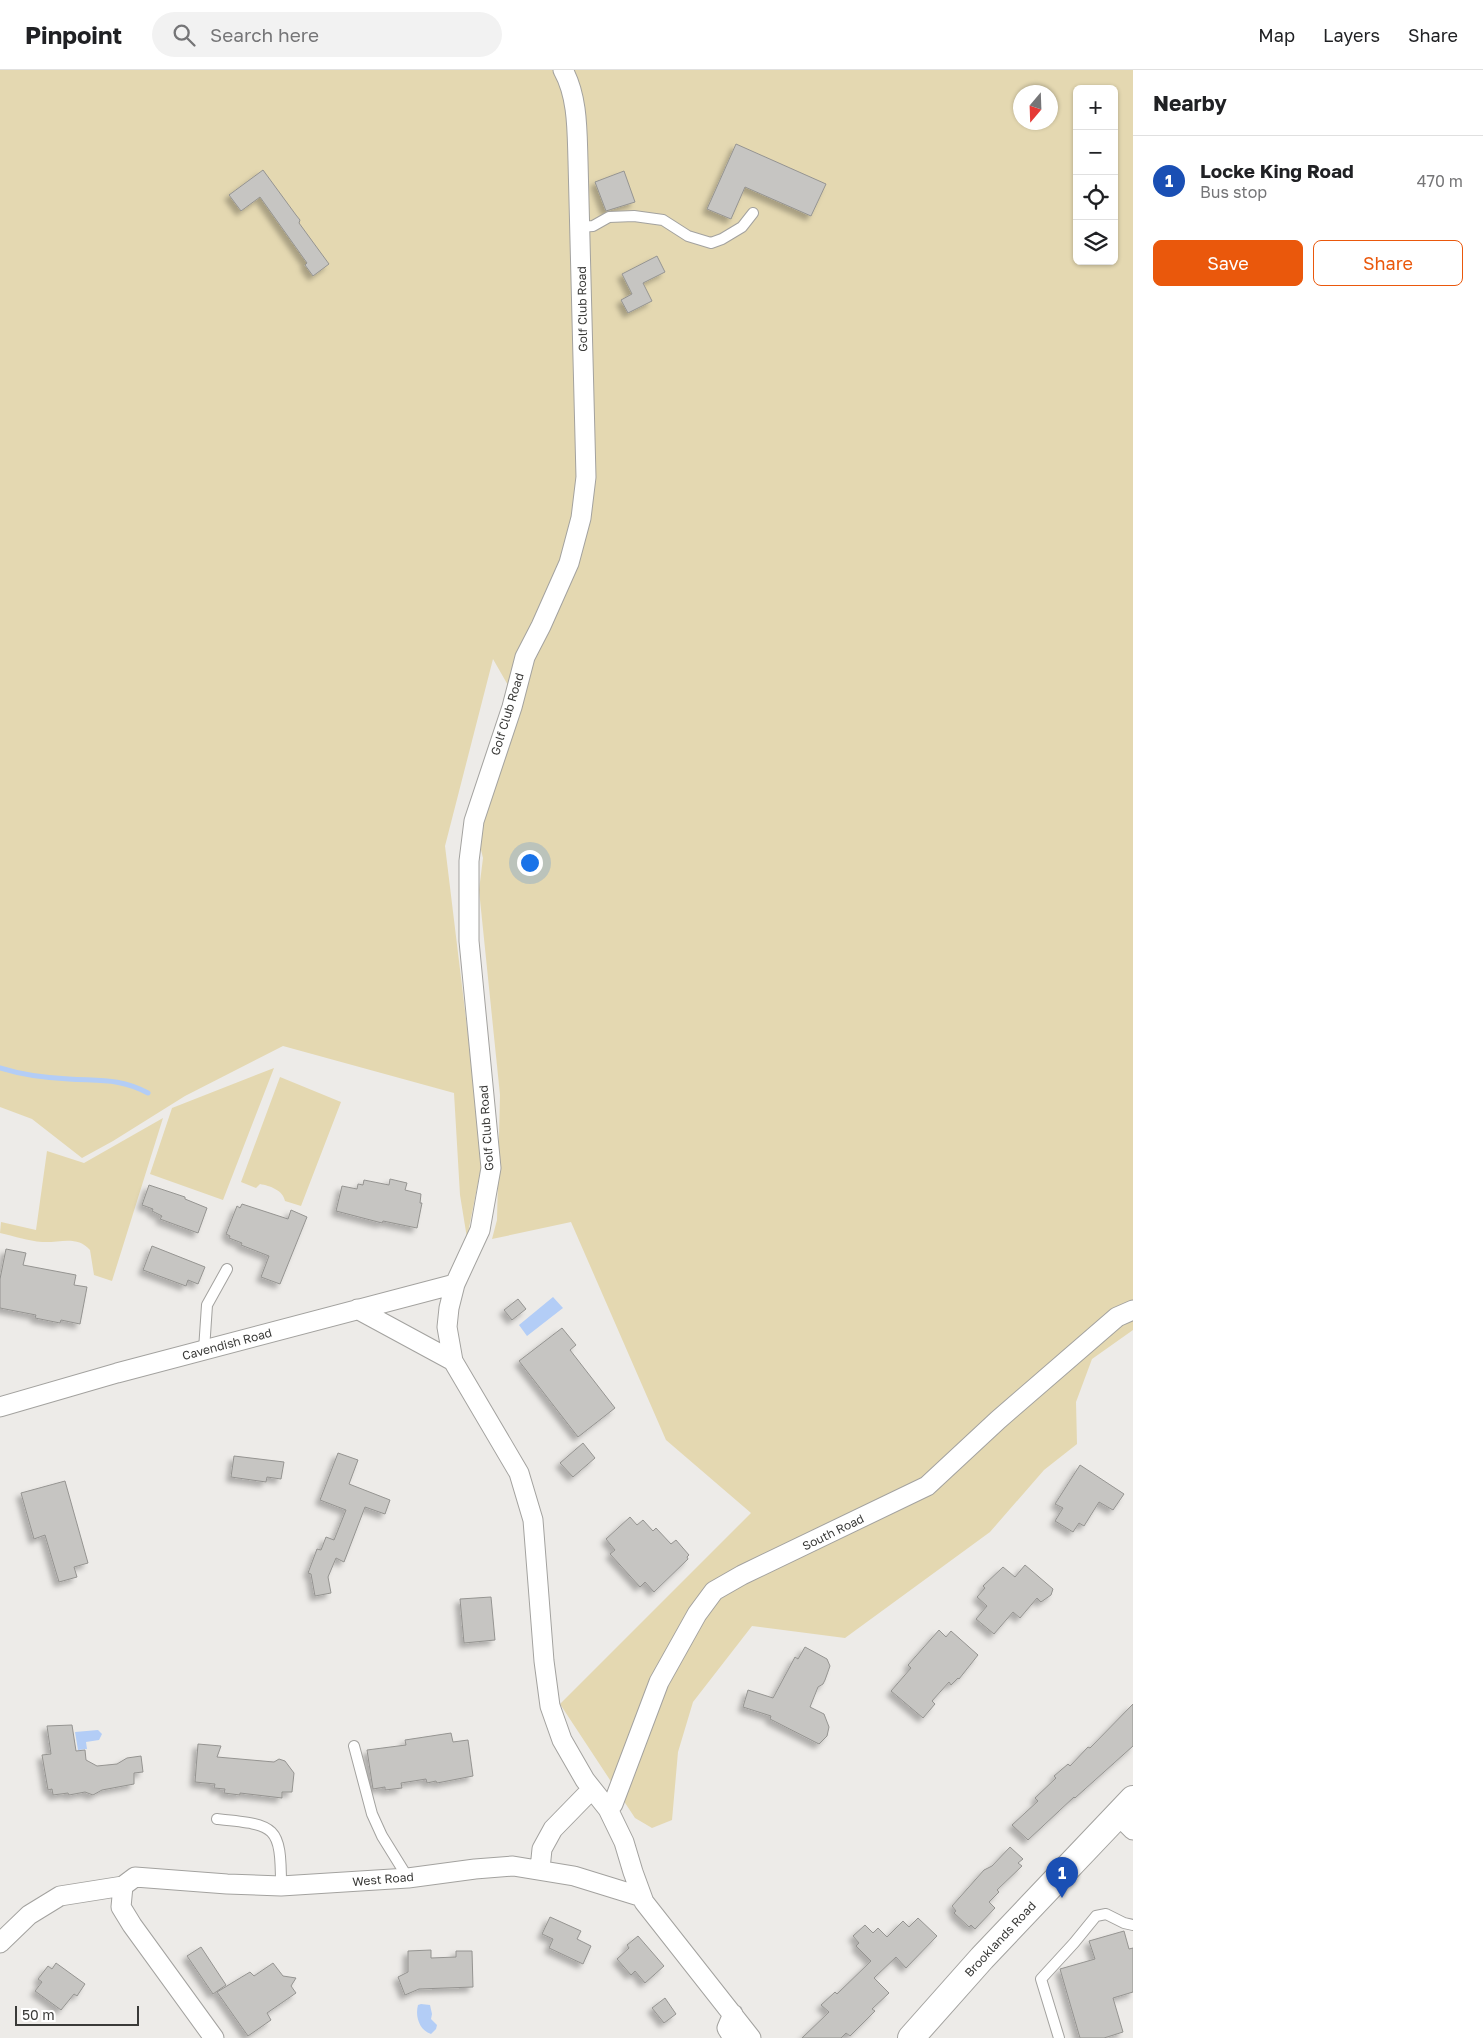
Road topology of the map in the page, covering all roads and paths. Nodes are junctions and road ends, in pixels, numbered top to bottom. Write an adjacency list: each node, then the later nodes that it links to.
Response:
1 (563, 70): 3 (street, Golf Club Road)
2 (753, 213): 3 (lane)
3 (580, 227): 5 (street, Golf Club Road)
4 (227, 1269): 8 (lane)
5 (455, 1284): 6 (street, Cavendish Road); 9 (street, Golf Club Road)
6 (357, 1309): 8 (street, Cavendish Road); 9 (street)
7 (1133, 1310): 13 (street, South Road)
8 (204, 1350): 10 (street, Cavendish Road)
9 (453, 1361): 12 (street)
10 (0, 1407)
11 (354, 1746): 17 (lane)
12 (592, 1789): 13 (street); 16 (street)
13 (608, 1809): 20 (street)
14 (1128, 1815): 27 (main road, Brooklands Road)
15 (218, 1819): 19 (lane)
16 (540, 1869): 17 (street, West Road); 20 (street, West Road)
17 (408, 1878): 19 (street, West Road)
18 (123, 1886): 19 (street, West Road); 22 (street, West Road); 24 (street)
19 (281, 1886)
20 (642, 1897): 23 (street)
21 (1133, 1925): 28 (lane)
22 (0, 1943)
23 (733, 2014): 25 (street); 26 (street)
24 (214, 2038)
25 (733, 2038)
26 (751, 2038)
27 (911, 2038)
28 (1059, 2038)

